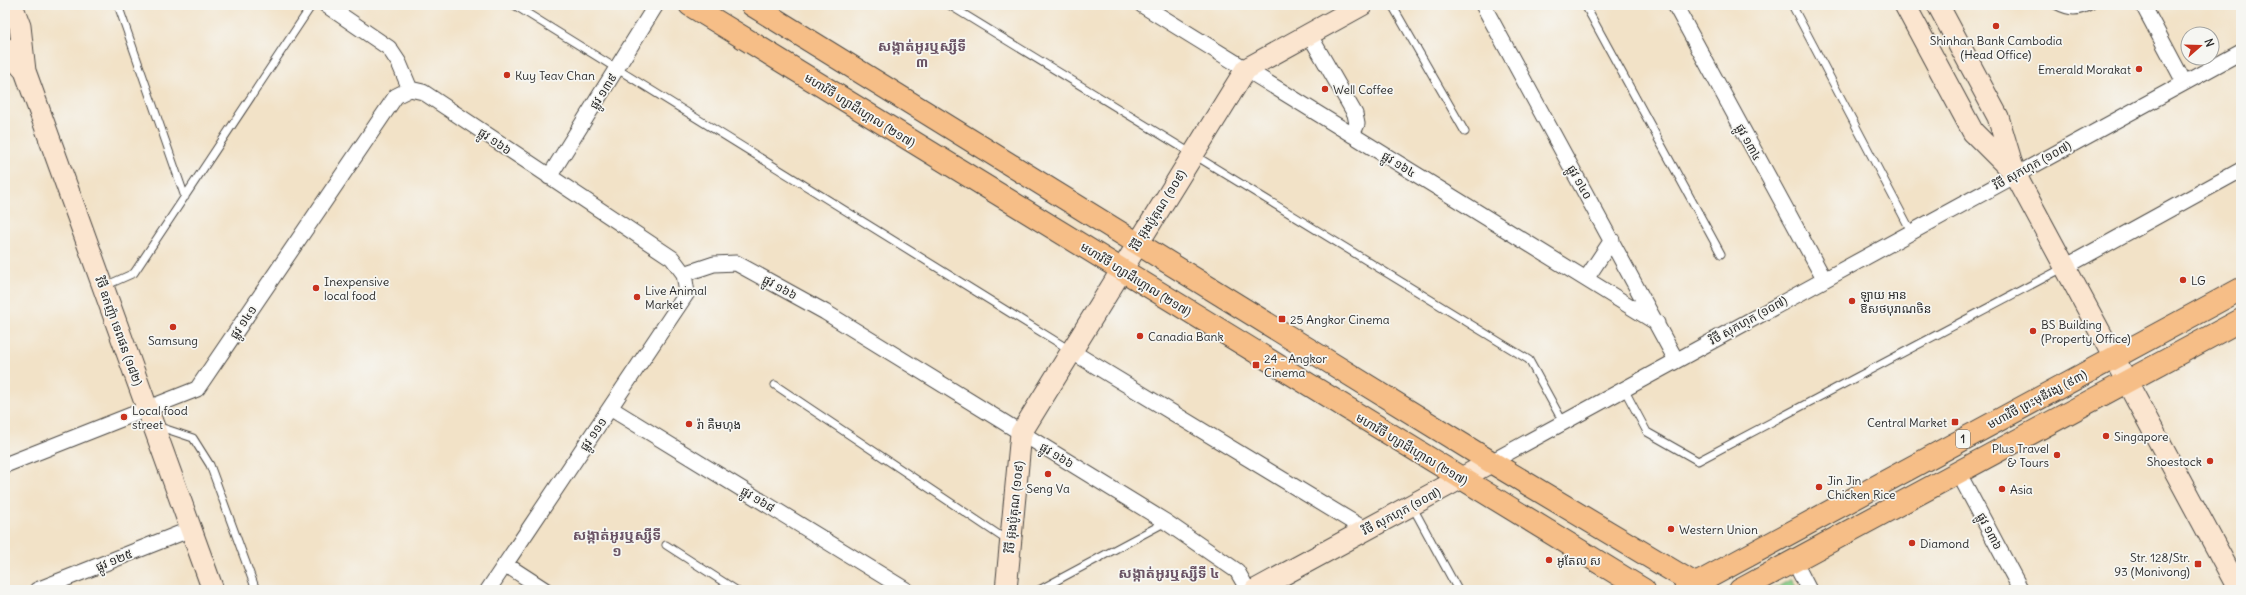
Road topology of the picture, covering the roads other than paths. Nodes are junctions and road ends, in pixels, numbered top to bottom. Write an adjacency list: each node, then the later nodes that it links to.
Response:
1 (12, 5): 27 (street, វិថី ឧកញ៉ា ទេពផន (១៨២))
2 (118, 5): 36 (lane)
3 (312, 5): 36 (lane)
4 (326, 5): 29 (street)
5 (514, 5): 25 (lane)
6 (656, 5): 25 (street, ផ្លូវ ១៣៩)
7 (690, 5): 42 (main road, មហាវិថី ហ្សាដឹហ្គោល (២១៧))
8 (752, 5): 39 (main road)
9 (949, 5): 32 (lane)
10 (1142, 5): 26 (street, ផ្លូវ ១៦៤)
11 (1362, 5): 22 (street, វិថី អ៊ុងប៉ូគុណ (១០៩))
12 (1392, 5): 30 (lane)
13 (1483, 5): 38 (street, ផ្លូវ ១៤០)
14 (1585, 5): 40 (lane)
15 (1675, 5): 45 (street, ផ្លូវ ១៣៤)
16 (1792, 5): 37 (lane)
17 (1905, 5): 34 (street)
18 (1938, 5): 34 (street)
19 (2056, 5): 20 (lane)
20 (2092, 5)
21 (2143, 5): 28 (street)
22 (1309, 34): 26 (street, វិថី អ៊ុងប៉ូគុណ (១០៩)); 31 (street)
23 (5, 48): 27 (street, វិថី ឧកញ៉ា ទេពផន (១៨២))
24 (2241, 52): 28 (street, វិថី សុកហុក (១០៧))
25 (617, 69): 35 (street, ផ្លូវ ១៣៩); 50 (lane)
26 (1246, 69): 31 (street, ផ្លូវ ១៦៤); 32 (street, វិថី អ៊ុងប៉ូគុណ (១០៩))
27 (25, 72): 46 (street, វិថី ឧកញ៉ា ទេពផន (១៨២))
28 (2184, 82): 34 (street, វិថី សុកហុក (១០៧))
29 (410, 89): 35 (street, ផ្លូវ ១៦៦); 57 (street, ផ្លូវ ១៤១)
30 (1465, 132)
31 (1352, 135): 44 (street, ផ្លូវ ១៦៤)
32 (1193, 154): 39 (street, វិថី អ៊ុងប៉ូគុណ (១០៩)); 58 (lane)
33 (2241, 170): 41 (street)
34 (2015, 174): 37 (street, វិថី សុកហុក (១០៧)); 41 (street)
35 (549, 177): 43 (street, ផ្លូវ ១៦៦)
36 (185, 198): 46 (lane)
37 (1911, 231): 45 (street, វិថី សុកហុក (១០៧))
38 (1612, 240): 44 (street); 49 (street, ផ្លូវ ១៤០)
39 (1138, 243): 42 (street, វិថី អ៊ុងប៉ូគុណ (១០៩)); 60 (main road)
40 (1721, 254)
41 (2065, 267): 51 (street); 55 (lane)
42 (1121, 270): 50 (street, វិថី អ៊ុងប៉ូគុណ (១០៩)); 63 (main road, មហាវិថី ហ្សាដឹហ្គោល (២១៧))
43 (684, 274): 56 (street, ផ្លូវ ១១១); 59 (street, ផ្លូវ ១៦៦)
44 (1586, 279): 49 (street, ផ្លូវ ១៦៤)
45 (1824, 279): 52 (street, វិថី សុកហុក (១០៧))
46 (103, 286): 57 (street, វិថី ឧកញ៉ា ទេពផន (១៨២))
47 (2241, 289): 51 (main road, មហាវិថី ព្រះមុនីវង្ស (៩៣) / 1)
48 (2241, 320): 53 (main road, 1)
49 (1656, 323): 52 (street, ផ្លូវ ១៤០)
50 (1071, 352): 59 (street, វិថី អ៊ុងប៉ូគុណ (១០៩)); 67 (street)
51 (2114, 358): 53 (street); 72 (main road, មហាវិថី ព្រះមុនីវង្ស (៩៣) / 1)
52 (1676, 360): 55 (street, វិថី សុកហុក (១០៧))
53 (2127, 382): 62 (main road, 1); 89 (street)
54 (775, 386): 68 (lane)
55 (1624, 389): 58 (street, វិថី សុកហុក (១០៧))
56 (610, 408): 71 (street, ផ្លូវ ១១១); 79 (street, ផ្លូវ ១៦៨)
57 (150, 417): 61 (street, ផ្លូវ ១៤១); 66 (street, វិថី ឧកញ៉ា ទេពផន (១៨២)); 75 (lane)
58 (1563, 422): 60 (street, វិថី សុកហុក (១០៧))
59 (1021, 433): 65 (street, ផ្លូវ ១៦៦); 68 (street, វិថី អ៊ុងប៉ូគុណ (១០៩))
60 (1491, 462): 63 (street, វិថី សុកហុក (១០៧)); 72 (main road)
61 (5, 466)
62 (1958, 472): 70 (main road, 1); 88 (street, ផ្លូវ ១៣៦)
63 (1460, 478): 64 (street, វិថី សុកហុក (១០៧)); 85 (main road, មហាវិថី ហ្សាដឹហ្គោល (២១៧))
64 (1412, 505): 67 (street, វិថី សុកហុក (១០៧)); 84 (lane)
65 (1166, 522): 81 (lane); 82 (street, ផ្លូវ ១៦៦)
66 (191, 529): 73 (street, ផ្លូវ ១២៥); 74 (street, វិថី ឧកញ៉ា ទេពផន (១៨២))
67 (1366, 530): 83 (street, វិថី សុកហុក (១០៧))
68 (1010, 542): 80 (street, វិថី អ៊ុងប៉ូគុណ (១០៩))
69 (666, 545): 78 (lane)
70 (1794, 561): 86 (main road, 1); 87 (street)
71 (505, 564): 76 (street, ផ្លូវ ១១១); 77 (street)
72 (1695, 588)
73 (37, 590)
74 (213, 590)
75 (256, 590)
76 (488, 590)
77 (545, 590)
78 (736, 590)
79 (906, 590)
80 (1006, 590)
81 (1039, 590)
82 (1248, 590)
83 (1255, 590)
84 (1458, 590)
85 (1644, 590)
86 (1740, 590)
87 (1809, 590)
88 (2021, 590)
89 (2239, 590)

